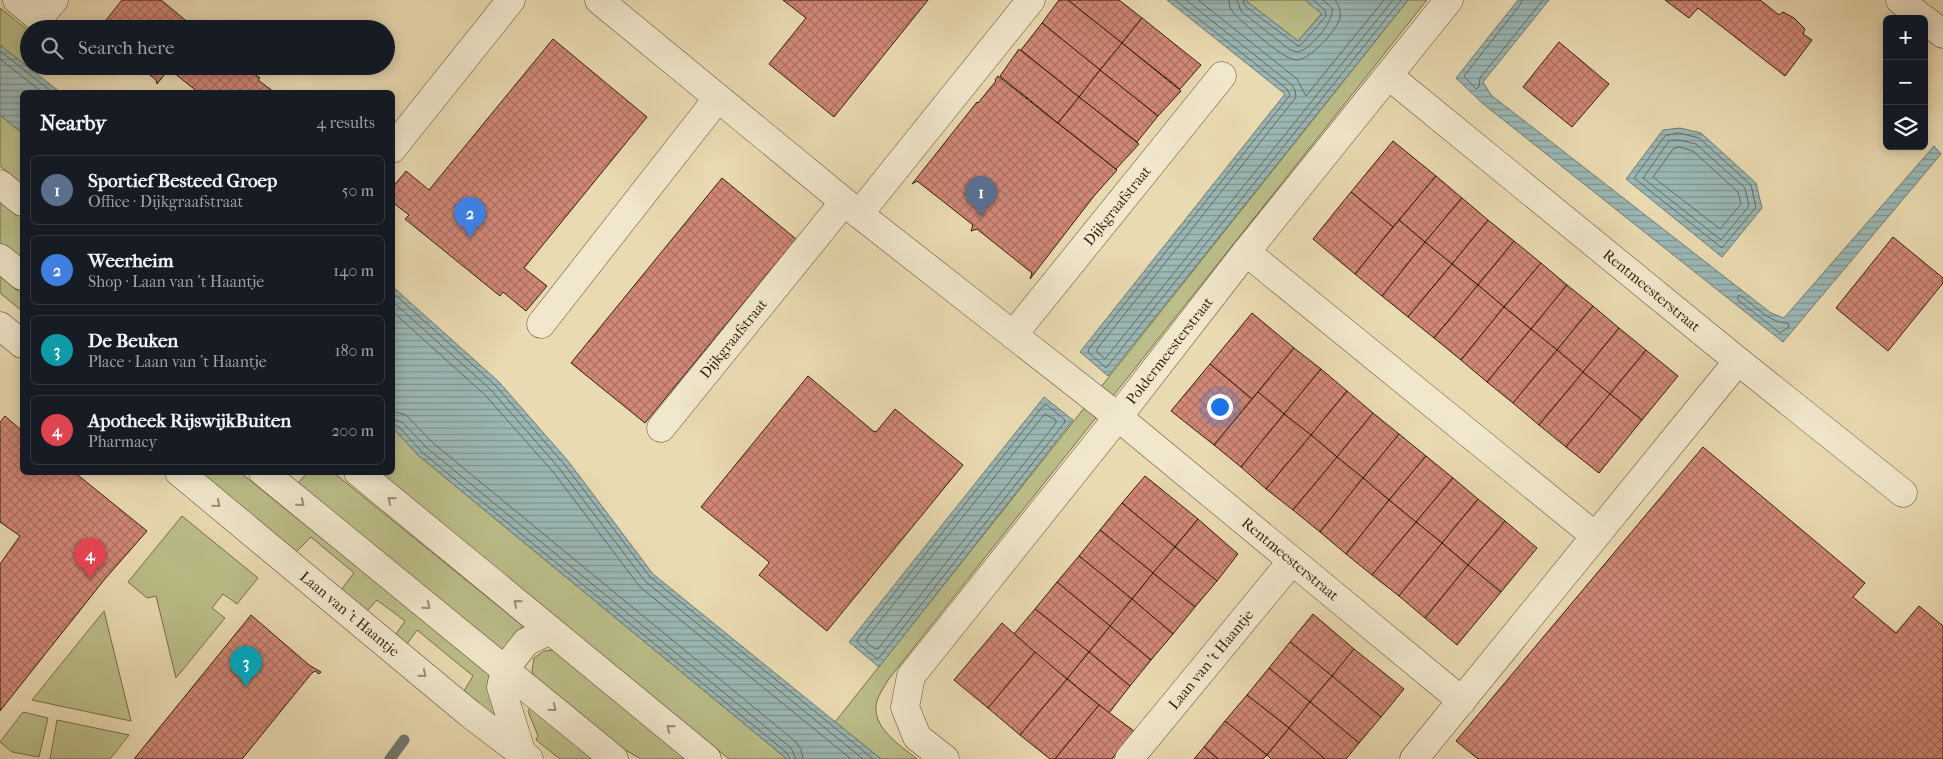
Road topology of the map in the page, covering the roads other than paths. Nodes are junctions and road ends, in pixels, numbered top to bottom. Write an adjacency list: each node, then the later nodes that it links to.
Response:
1 (17, 0): 7 (street)
2 (511, 0): 14 (street)
3 (599, 0): 13 (street)
4 (1031, 0): 17 (street, Dijkgraafstraat)
5 (1449, 0): 12 (street, Poldermeesterstraat)
6 (1900, 0): 8 (street)
7 (46, 9)
8 (1919, 15)
9 (1928, 22): 10 (street)
10 (1943, 34)
11 (1222, 76): 23 (street, Dijkgraafstraat)
12 (1389, 76): 18 (street, Poldermeesterstraat); 25 (street, Rentmeesterstraat)
13 (718, 98): 17 (street); 21 (street)
14 (395, 145)
15 (0, 184): 16 (street)
16 (20, 200)
17 (851, 208): 23 (street); 27 (street, Dijkgraafstraat)
18 (1246, 252): 26 (street, Poldermeesterstraat); 32 (street)
19 (0, 258): 20 (street)
20 (20, 274)
21 (541, 324)
22 (0, 326): 24 (street)
23 (1014, 335): 26 (street)
24 (20, 342)
25 (1738, 361): 31 (street, Rentmeesterstraat); 32 (street)
26 (1118, 417): 33 (street, Rentmeesterstraat); 40 (street, Poldermeesterstraat)
27 (662, 428)
28 (183, 475): 37 (street, Laan van 't Haantje, one-way to 37)
29 (362, 475): 34 (street, one-way to 29)
30 (275, 476): 35 (street, one-way to 35)
31 (1903, 493)
32 (1595, 536): 36 (street)
33 (1292, 561): 36 (street, Rentmeesterstraat); 41 (street, Laan van 't Haantje)
34 (550, 630): 35 (street); 39 (street, one-way to 34)
35 (505, 669): 37 (street, Laan van 't Haantje); 38 (street, one-way to 38)
36 (1462, 701): 42 (street)
37 (526, 757)
38 (614, 759)
39 (708, 759)
40 (945, 759)
41 (1129, 759)
42 (1414, 759)

